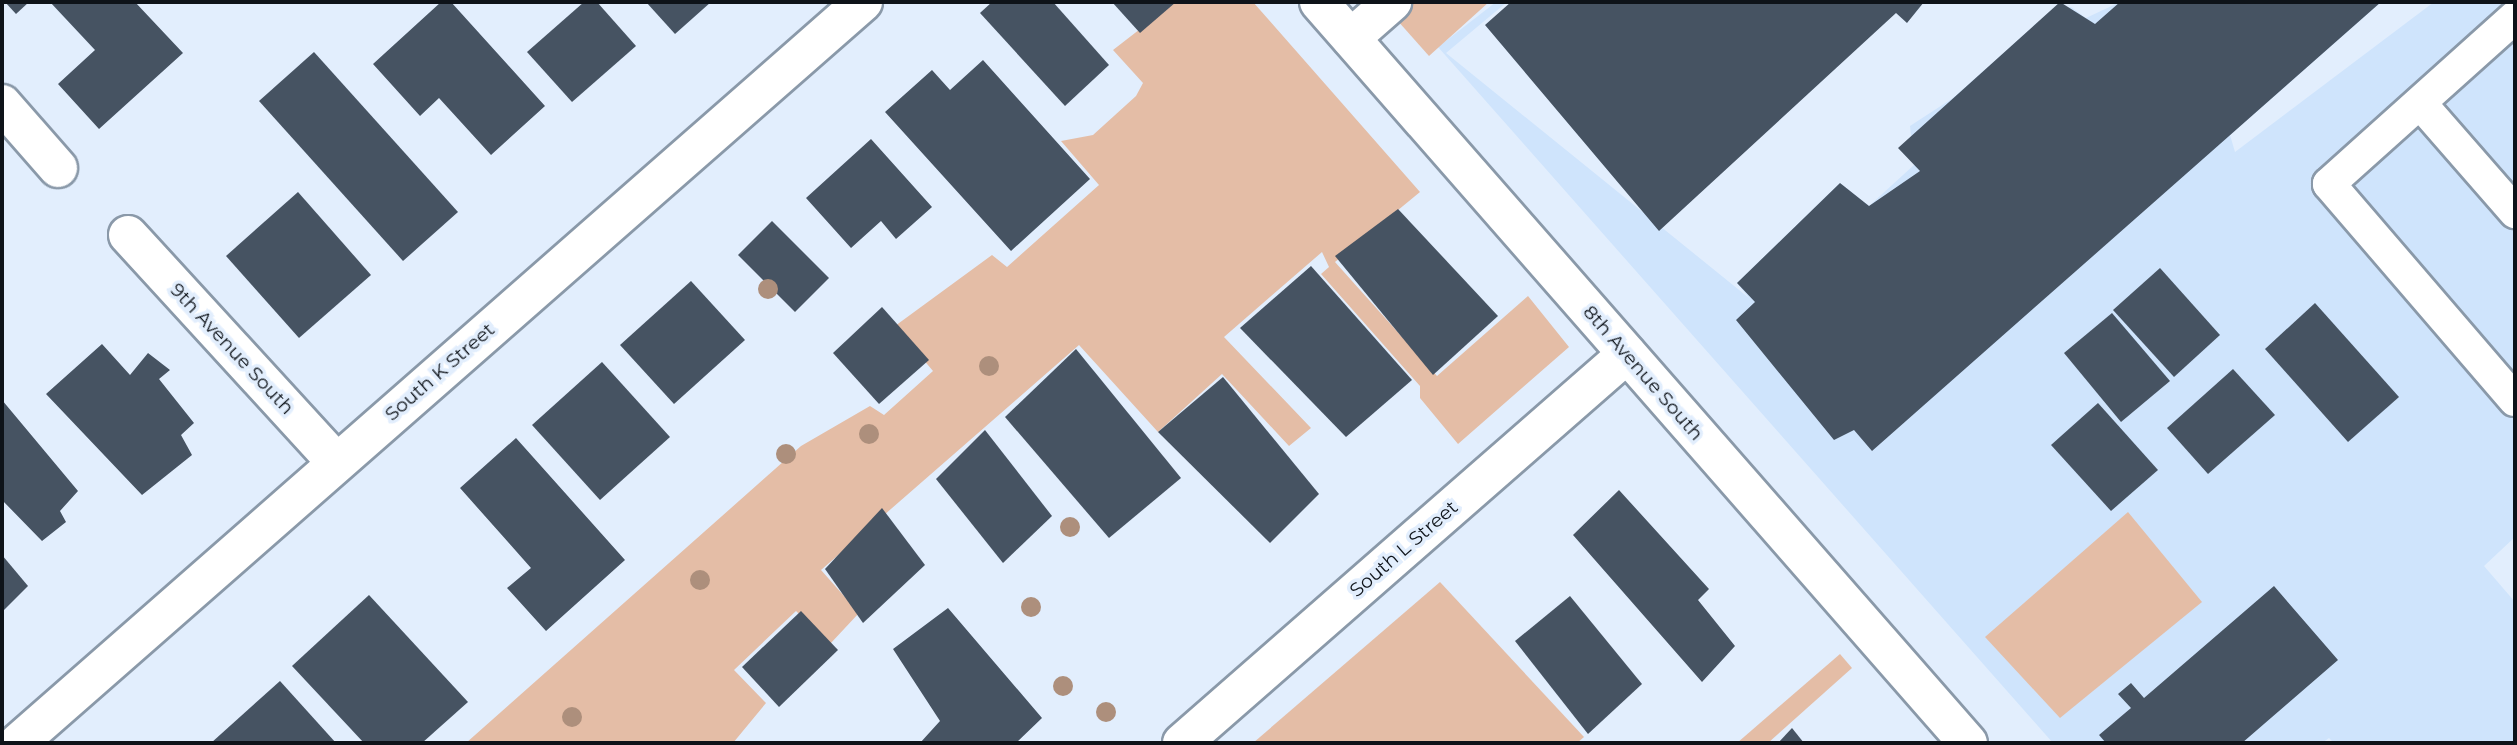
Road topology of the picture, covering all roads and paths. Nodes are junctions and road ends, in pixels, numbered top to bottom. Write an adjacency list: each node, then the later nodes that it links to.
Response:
1 (863, 2): 13 (street, South K Street)
2 (1319, 2): 5 (street, 8th Avenue South)
3 (1392, 2): 5 (street)
4 (2515, 17): 7 (lane)
5 (1351, 38): 11 (street, 8th Avenue South)
6 (2, 103): 8 (street)
7 (2420, 103): 9 (lane); 12 (lane)
8 (58, 168)
9 (2515, 212)
10 (128, 235): 13 (street, 9th Avenue South)
11 (1627, 354): 15 (street, South L Street); 16 (street, 8th Avenue South)
12 (2515, 400)
13 (337, 463): 14 (street, South K Street)
14 (18, 743)
15 (1182, 743)
16 (1968, 743)

